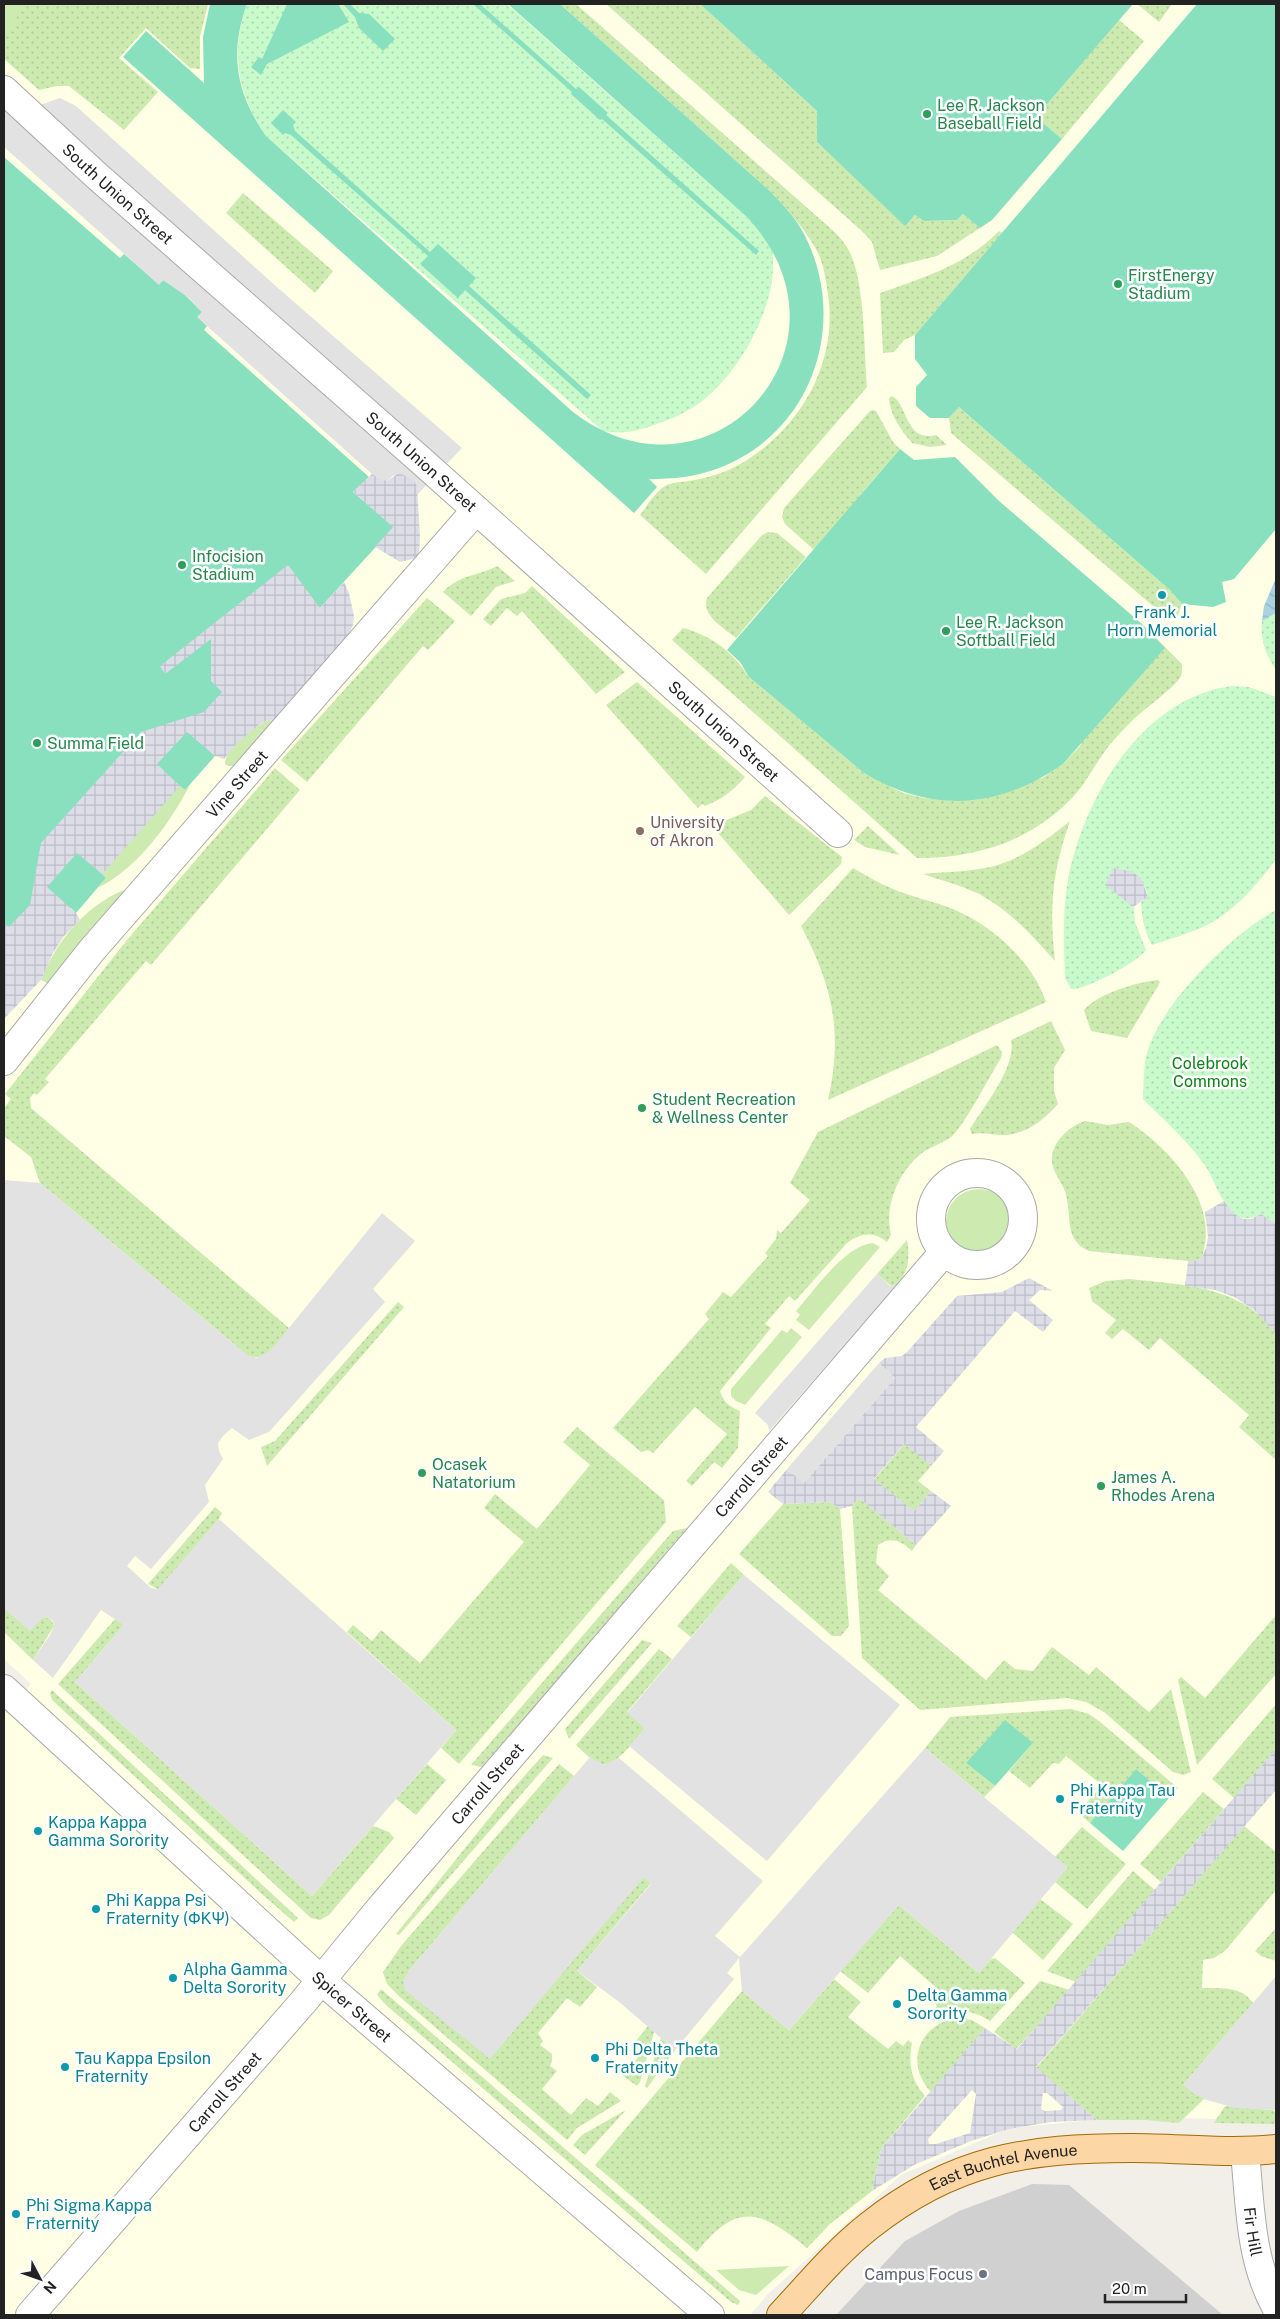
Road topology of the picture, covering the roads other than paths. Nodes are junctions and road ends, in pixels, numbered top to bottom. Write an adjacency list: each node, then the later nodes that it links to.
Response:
1 (4, 90): 2 (street, South Union Street)
2 (476, 510): 3 (street, South Union Street); 4 (street, Vine Street)
3 (838, 834)
4 (4, 1061)
5 (944, 1252): 7 (street, Carroll Street)
6 (9, 1703): 7 (street, Spicer Street)
7 (321, 1980): 11 (street, Carroll Street); 12 (street, Spicer Street)
8 (1276, 2149): 9 (main road, East Buchtel Avenue)
9 (1245, 2152): 10 (street, Fir Hill); 13 (main road, East Buchtel Avenue)
10 (1276, 2307)
11 (30, 2315)
12 (710, 2315)
13 (781, 2315)

